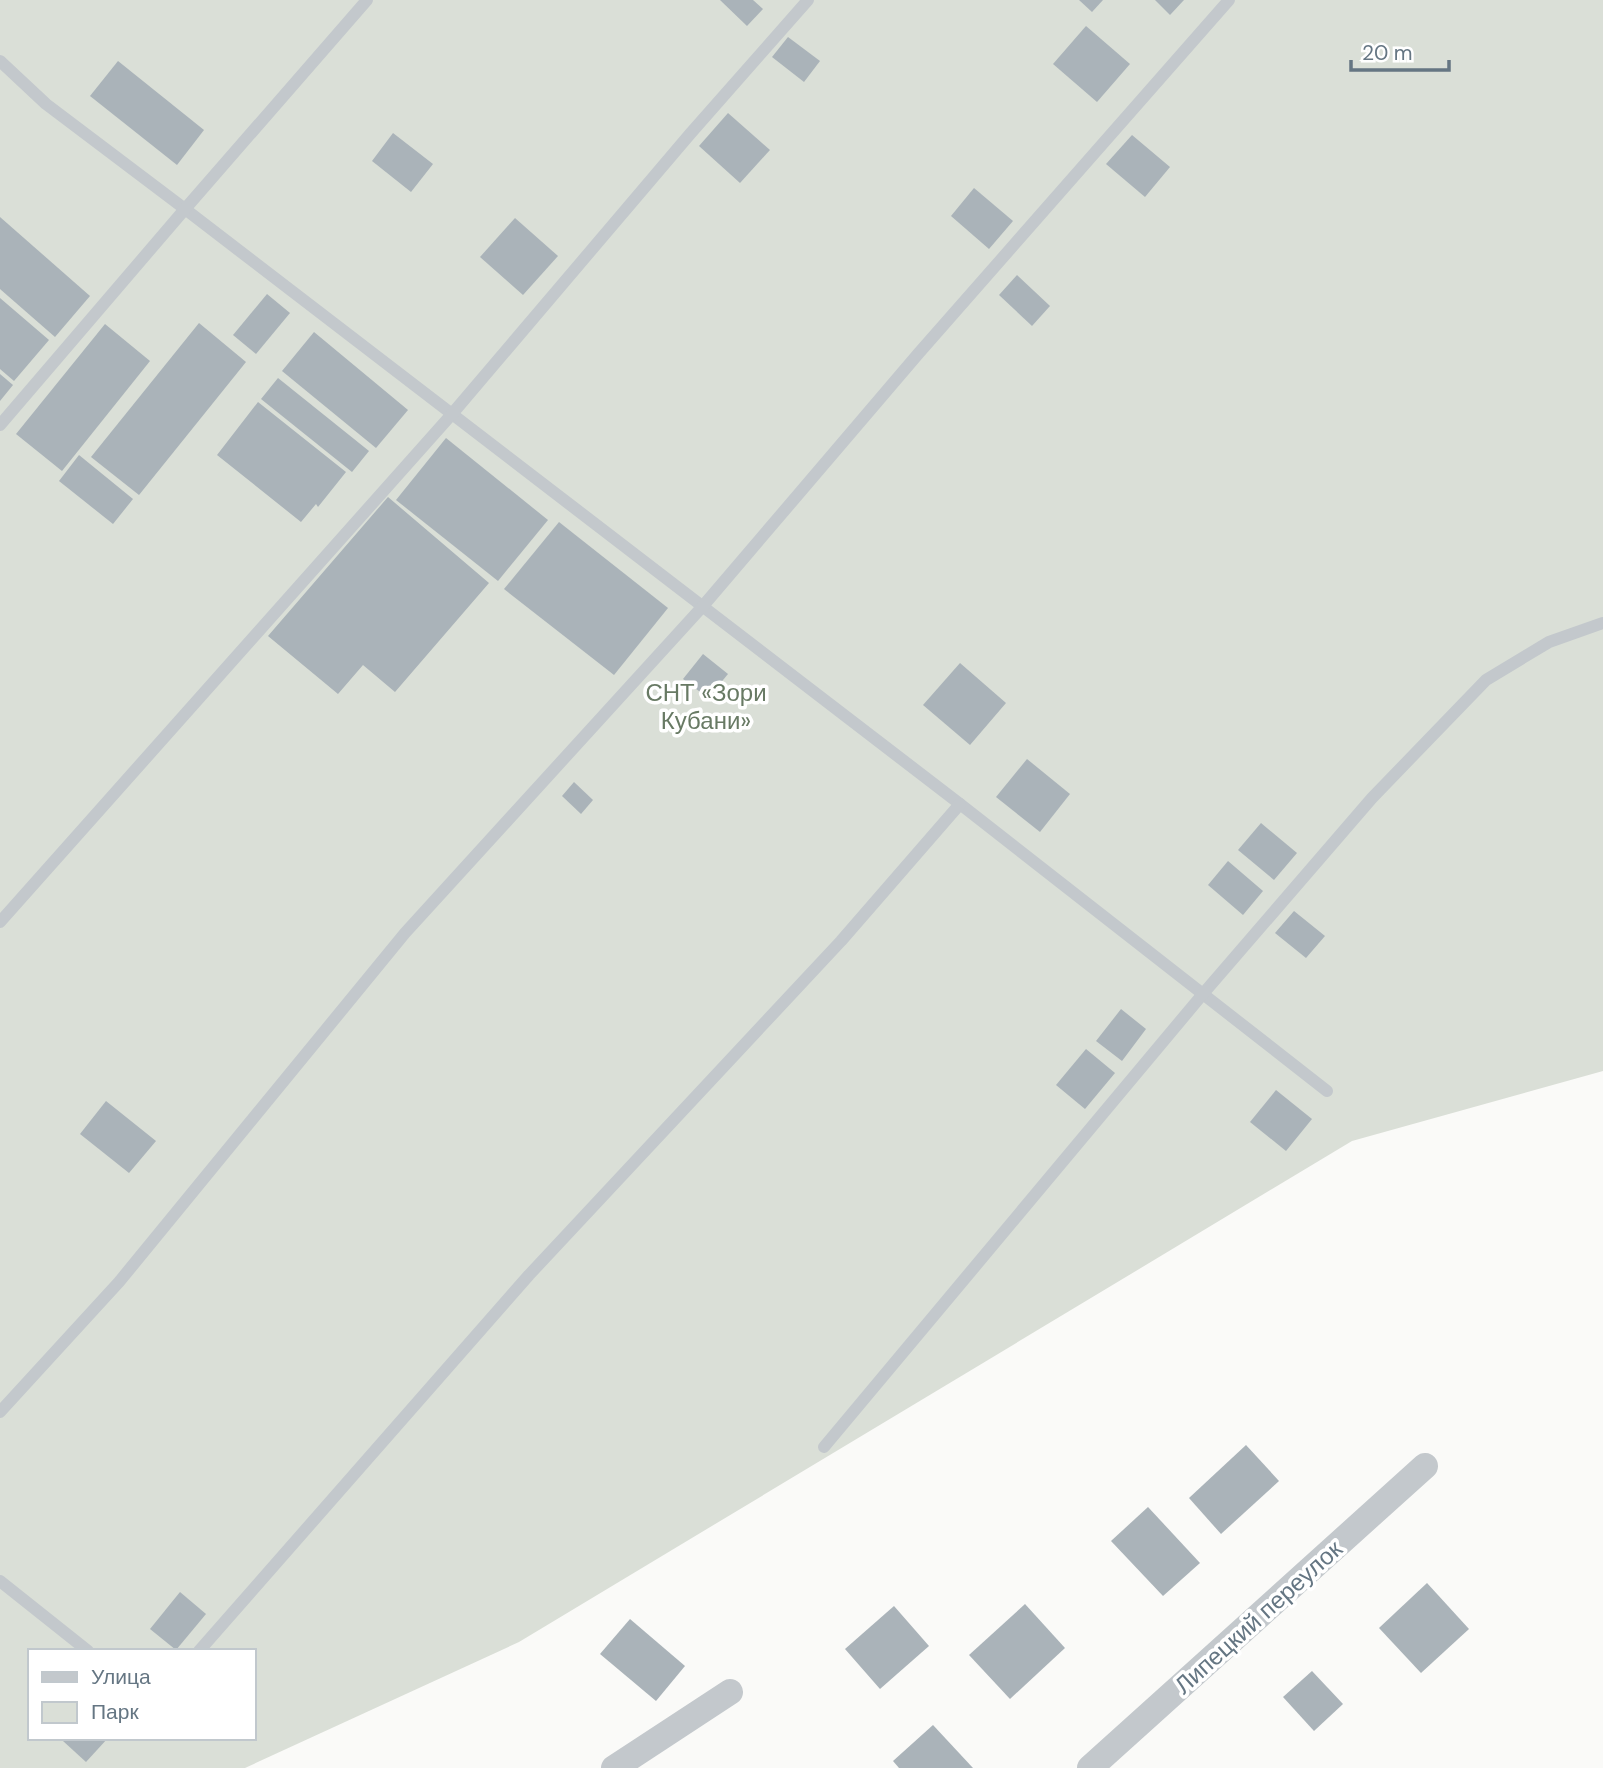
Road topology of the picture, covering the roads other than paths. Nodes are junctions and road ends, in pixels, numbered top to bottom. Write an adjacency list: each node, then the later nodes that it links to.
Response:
1 (367, 0): 5 (lane)
2 (808, 0): 6 (lane)
3 (1229, 0): 8 (lane)
4 (0, 61): 5 (lane)
5 (185, 209): 6 (lane); 7 (lane)
6 (452, 414): 8 (lane); 11 (lane)
7 (0, 425)
8 (703, 606): 10 (lane); 14 (lane)
9 (1603, 623): 12 (lane)
10 (960, 804): 12 (lane); 19 (lane)
11 (0, 922)
12 (1202, 995): 13 (lane); 15 (lane)
13 (1327, 1091)
14 (0, 1412)
15 (824, 1447)
16 (1426, 1466): 22 (street, Липецкий переулок)
17 (0, 1581): 18 (lane)
18 (85, 1649)
19 (201, 1649)
20 (730, 1692): 21 (street)
21 (614, 1768)
22 (1090, 1768)

